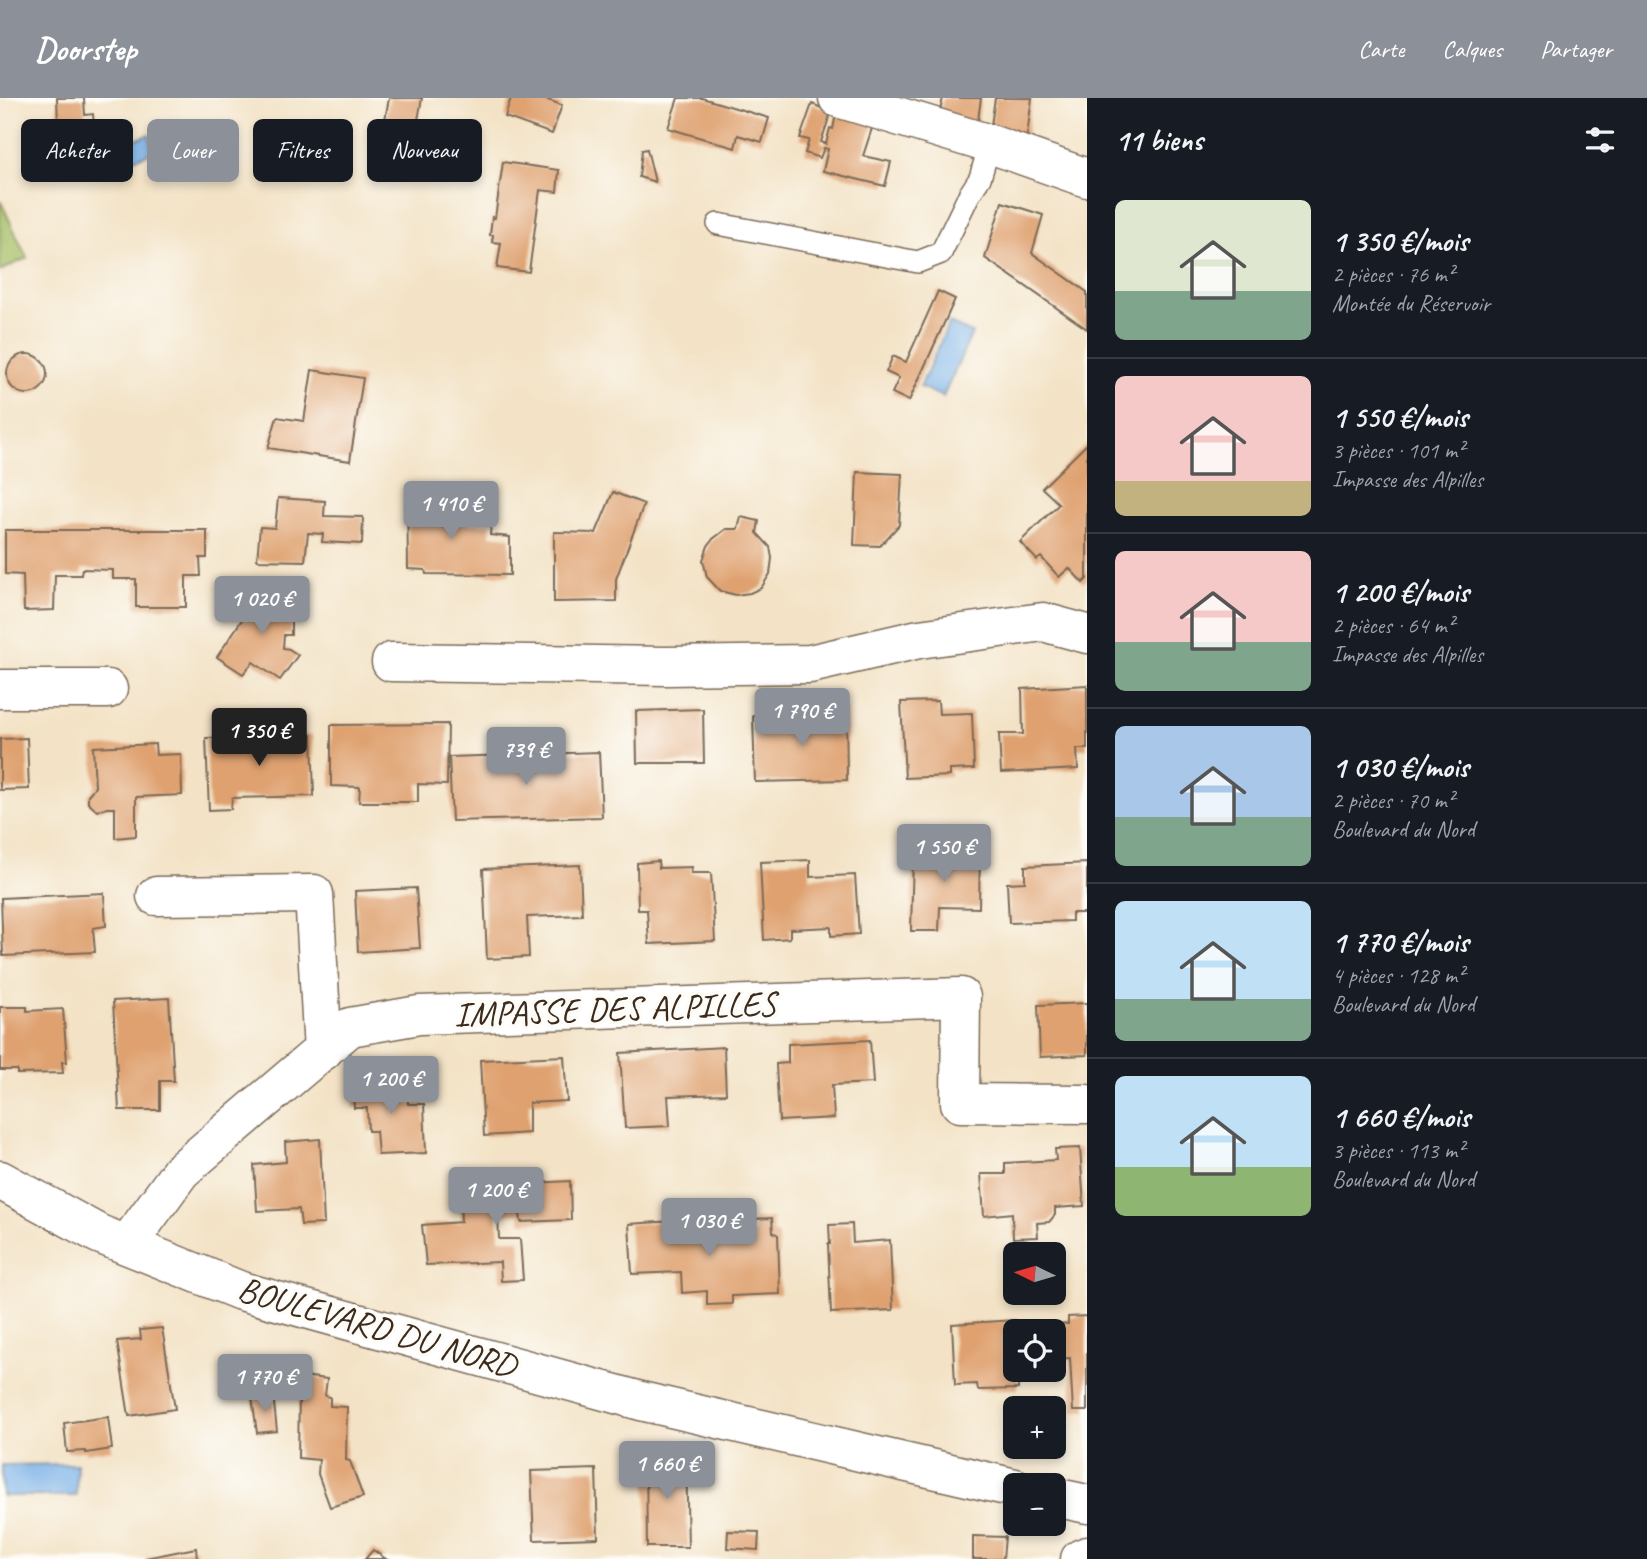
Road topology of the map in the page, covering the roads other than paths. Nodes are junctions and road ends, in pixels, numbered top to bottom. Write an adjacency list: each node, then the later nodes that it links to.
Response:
1 (838, 98): 2 (street)
2 (990, 144): 3 (street); 4 (lane)
3 (1087, 178)
4 (718, 224)
5 (1087, 634): 6 (street)
6 (391, 662)
7 (0, 689): 8 (street)
8 (108, 689)
9 (156, 896): 10 (street)
10 (323, 1051): 11 (street, IMPASSE DES ALPILLES); 13 (street, IMPASSE DES ALPILLES)
11 (1087, 1104)
12 (0, 1180): 13 (street, BOULEVARD DU NORD)
13 (127, 1245): 14 (street, BOULEVARD DU NORD)
14 (1003, 1485)
15 (1066, 1500): 16 (street)
16 (1087, 1504)
17 (1087, 1556): 18 (street)
18 (1080, 1559)

